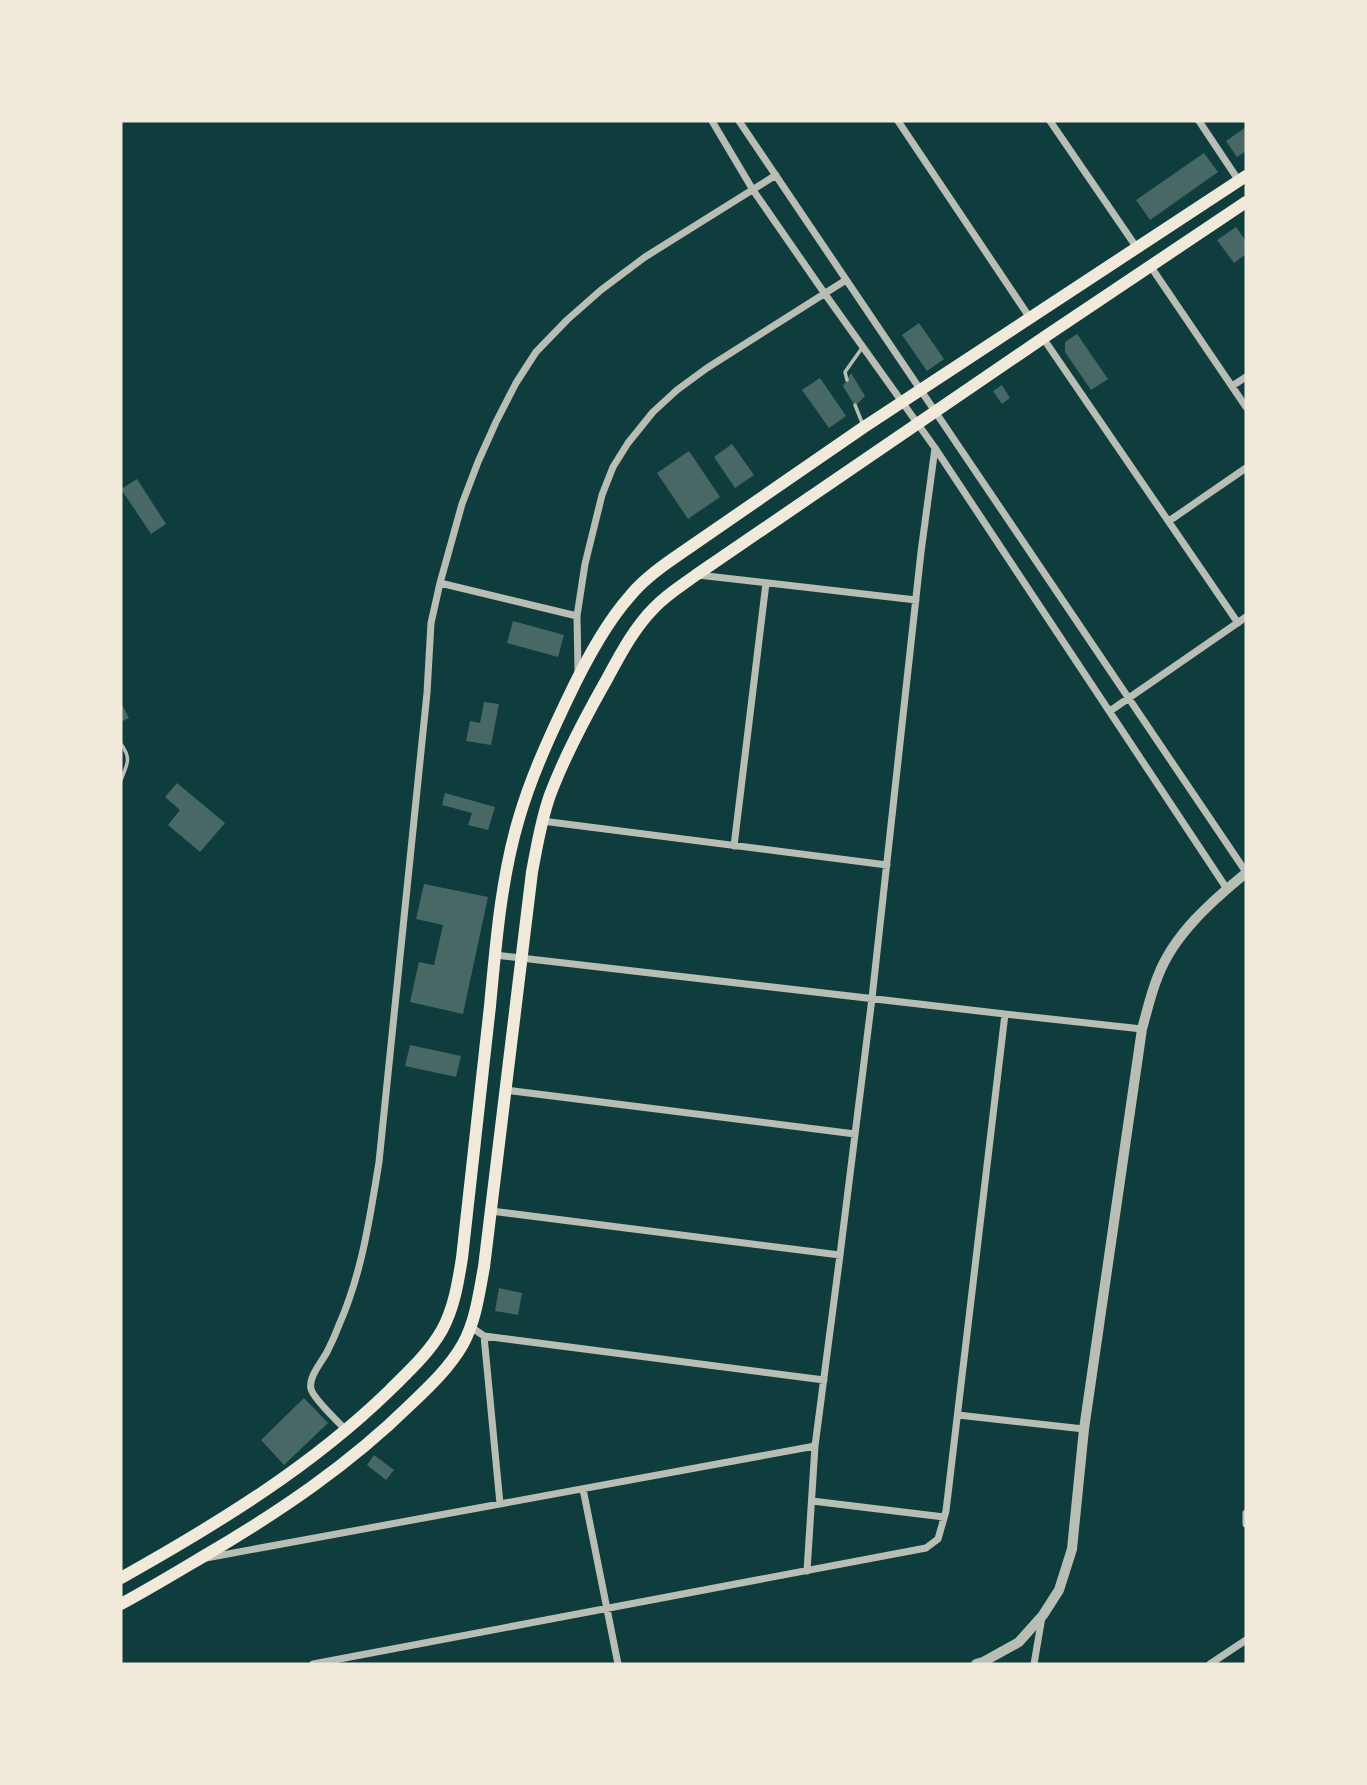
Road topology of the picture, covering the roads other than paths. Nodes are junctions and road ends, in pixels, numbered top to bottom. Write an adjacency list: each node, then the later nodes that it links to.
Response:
1 (712, 121): 8 (street)
2 (739, 121): 6 (street)
3 (898, 121): 14 (street)
4 (1050, 121): 10 (street)
5 (1199, 121): 7 (street)
6 (776, 175): 8 (street); 12 (street)
7 (1242, 178): 10 (main road)
8 (752, 190): 13 (street); 31 (street)
9 (1246, 202): 11 (main road)
10 (1138, 248): 14 (main road)
11 (1151, 267): 15 (main road); 19 (street)
12 (846, 280): 13 (street); 20 (street)
13 (825, 294): 16 (street); 34 (street)
14 (1030, 318): 20 (main road)
15 (1043, 338): 24 (main road); 29 (street)
16 (862, 348): 18 (lane); 21 (street)
17 (1246, 377): 19 (street)
18 (847, 380)
19 (1232, 386): 23 (street)
20 (921, 390): 21 (main road); 24 (street)
21 (902, 403): 25 (street); 26 (main road)
22 (855, 405): 26 (lane)
23 (1246, 407)
24 (936, 412): 25 (main road); 38 (street)
25 (918, 425): 27 (street); 30 (main road)
26 (864, 427): 37 (main road)
27 (935, 448): 33 (street); 39 (street)
28 (1246, 468): 29 (street)
29 (1169, 521): 36 (street)
30 (696, 575): 32 (street); 42 (main road)
31 (440, 583): 34 (street); 61 (street)
32 (766, 583): 33 (street); 43 (street)
33 (916, 600): 44 (street)
34 (577, 616): 37 (street)
35 (1246, 617): 36 (street)
36 (1238, 623): 38 (street)
37 (578, 677): 47 (main road)
38 (1129, 698): 39 (street); 45 (street)
39 (1110, 711): 46 (street)
40 (121, 744): 41 (lane)
41 (121, 780)
42 (542, 821): 43 (street); 48 (main road)
43 (734, 846): 44 (street)
44 (887, 865): 49 (street)
45 (1246, 873): 46 (street)
46 (1227, 889): 51 (street)
47 (495, 955): 48 (street); 61 (main road)
48 (521, 958): 49 (street); 52 (main road)
49 (872, 998): 50 (street); 53 (street)
50 (1005, 1014): 51 (street); 59 (street)
51 (1142, 1029): 60 (street)
52 (505, 1090): 53 (street); 54 (main road)
53 (855, 1134): 55 (street)
54 (491, 1211): 55 (street); 56 (main road)
55 (841, 1255): 58 (street)
56 (471, 1327): 57 (street); 69 (main road)
57 (484, 1336): 58 (street); 65 (street)
58 (824, 1380): 62 (street)
59 (958, 1416): 60 (street); 67 (street)
60 (1084, 1429): 74 (street)
61 (346, 1430): 71 (main road)
62 (815, 1446): 63 (street); 64 (street)
63 (583, 1489): 65 (street); 73 (street)
64 (811, 1502): 67 (street); 70 (street)
65 (500, 1504): 69 (street)
66 (1246, 1513): 68 (street)
67 (944, 1517): 70 (street)
68 (1246, 1524)
69 (197, 1560): 72 (main road)
70 (807, 1571): 73 (street)
71 (121, 1578)
72 (121, 1604)
73 (607, 1608): 76 (street); 77 (street)
74 (1043, 1615): 78 (street); 79 (street)
75 (1246, 1640): 80 (street)
76 (313, 1664)
77 (618, 1664)
78 (976, 1664)
79 (1034, 1664)
80 (1210, 1664)

